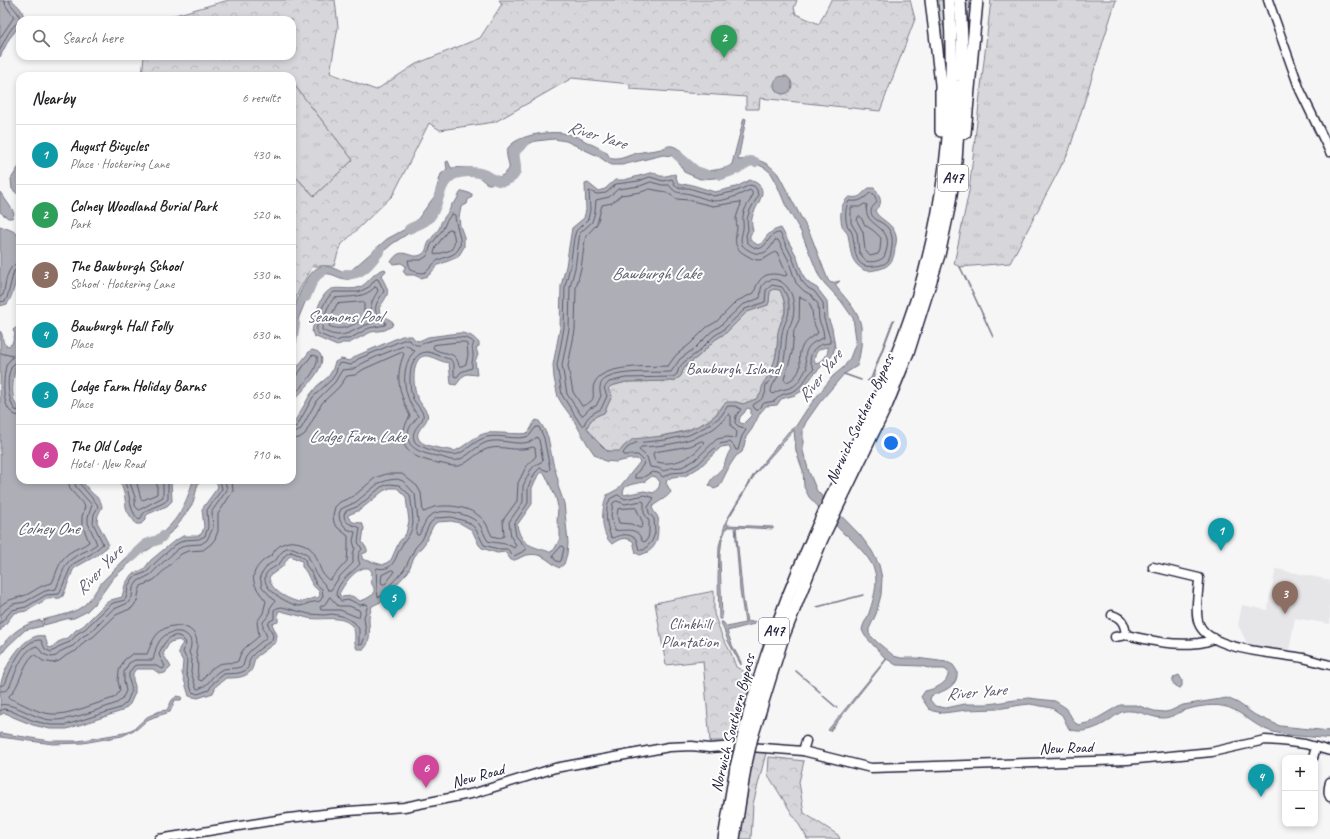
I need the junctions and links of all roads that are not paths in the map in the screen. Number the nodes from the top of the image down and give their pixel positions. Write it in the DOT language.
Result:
graph roads {
  1 [pos="932,0"];
  2 [pos="949,0"];
  3 [pos="960,0"];
  4 [pos="977,0"];
  5 [pos="1268,0"];
  6 [pos="1330,152"];
  7 [pos="918,294"];
  8 [pos="909,350"];
  9 [pos="839,491"];
  10 [pos="1153,567"];
  11 [pos="1112,615"];
  12 [pos="1126,636"];
  13 [pos="1115,637"];
  14 [pos="1214,638"];
  15 [pos="1330,665"];
  16 [pos="806,741"];
  17 [pos="1316,747"];
  18 [pos="803,751"];
  19 [pos="1330,751"];
  20 [pos="1314,755"];
  21 [pos="740,767"];
  22 [pos="1330,782"];
  23 [pos="1330,796"];
  24 [pos="159,839"];
  25 [pos="724,839"];
  26 [pos="734,839"];
  1 -- 7 [label="highway, A47"];
  2 -- 7 [label="highway, Norwich Southern Bypass / A47"];
  3 -- 8 [label="highway, Norwich Southern Bypass / A47"];
  4 -- 8 [label="highway, A47"];
  5 -- 6 [label="street"];
  7 -- 9 [label="highway, Norwich Southern Bypass / A47"];
  8 -- 9 [label="highway, Norwich Southern Bypass / A47"];
  9 -- 21 [label="highway, Norwich Southern Bypass / A47, bridge"];
  10 -- 14 [label="street"];
  11 -- 12 [label="street"];
  12 -- 13 [label="street"];
  12 -- 14 [label="street"];
  14 -- 15 [label="street"];
  16 -- 18 [label="street"];
  17 -- 18 [label="street, New Road"];
  17 -- 19 [label="street, New Road"];
  17 -- 20 [label="street"];
  18 -- 24 [label="street, New Road"];
  21 -- 25 [label="highway, Norwich Southern Bypass / A47"];
  21 -- 26 [label="highway, Norwich Southern Bypass / A47"];
  22 -- 23 [label="street"];
}
